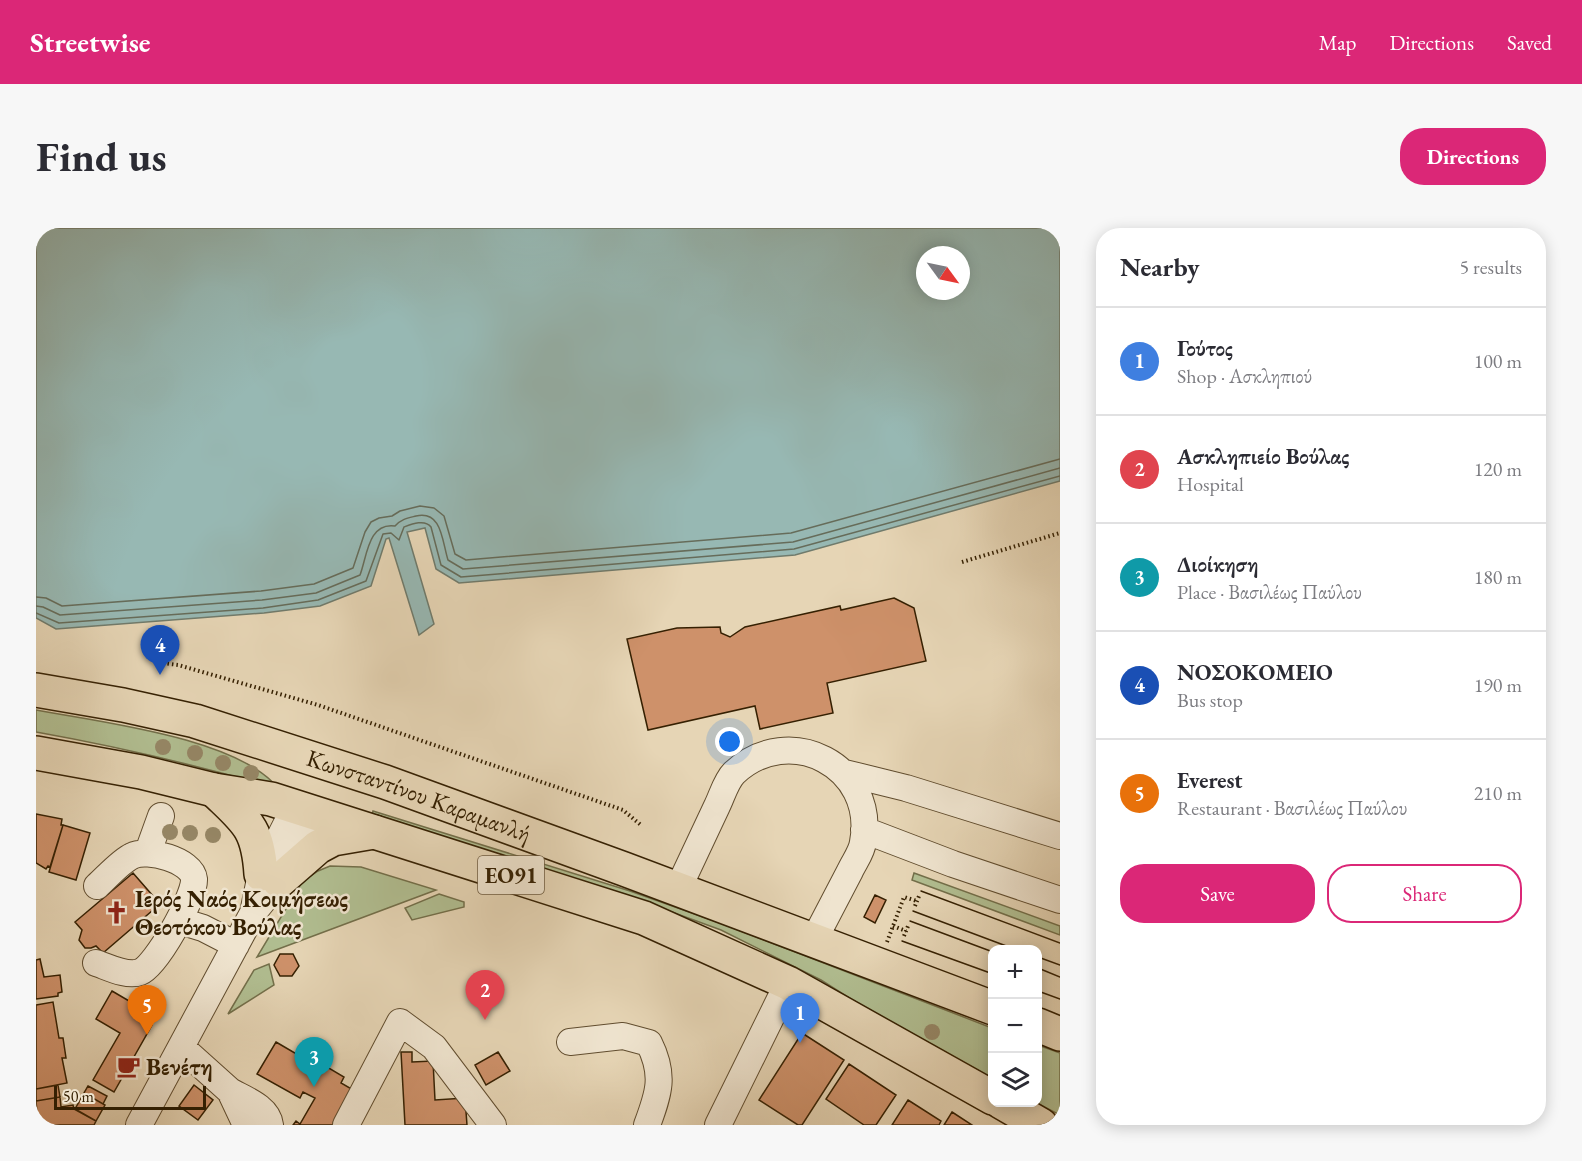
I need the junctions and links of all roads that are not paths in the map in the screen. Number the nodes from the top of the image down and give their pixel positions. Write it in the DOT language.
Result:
graph roads {
  1 [pos="36,690"];
  2 [pos="252,738"];
  3 [pos="36,753"];
  4 [pos="845,773"];
  5 [pos="385,782"];
  6 [pos="206,788"];
  7 [pos="302,808"];
  8 [pos="161,816"];
  9 [pos="864,830"];
  10 [pos="379,832"];
  11 [pos="1060,836"];
  12 [pos="148,852"];
  13 [pos="270,878"];
  14 [pos="97,885"];
  15 [pos="678,889"];
  16 [pos="1060,900"];
  17 [pos="180,921"];
  18 [pos="814,940"];
  19 [pos="236,945"];
  20 [pos="96,963"];
  21 [pos="788,983"];
  22 [pos="988,1006"];
  23 [pos="1042,1027"];
  24 [pos="1060,1034"];
  25 [pos="570,1042"];
  26 [pos="181,1047"];
  27 [pos="230,1091"];
  28 [pos="988,1095"];
  29 [pos="1009,1107"];
  30 [pos="1036,1124"];
  31 [pos="139,1125"];
  32 [pos="246,1125"];
  33 [pos="270,1125"];
  34 [pos="346,1125"];
  35 [pos="493,1125"];
  36 [pos="647,1125"];
  37 [pos="718,1125"];
  1 -- 2 [label="highway, Κωνσταντίνου Καραμανλή / ΕΟ91"];
  2 -- 5 [label="highway, Κωνσταντίνου Καραμανλή / ΕΟ91"];
  2 -- 7 [label="highway"];
  3 -- 6 [label="highway, ΕΟ91"];
  4 -- 9 [label="street"];
  4 -- 11 [label="street"];
  4 -- 15 [label="street"];
  5 -- 7 [label="highway"];
  5 -- 15 [label="highway, Κωνσταντίνου Καραμανλή / ΕΟ91"];
  6 -- 7 [label="highway, ΕΟ91"];
  6 -- 13 [label="highway"];
  7 -- 10 [label="highway, ΕΟ91"];
  7 -- 13 [label="street"];
  8 -- 12 [label="street"];
  9 -- 16 [label="street"];
  9 -- 18 [label="street"];
  10 -- 13 [label="highway"];
  10 -- 21 [label="highway, ΕΟ91"];
  12 -- 14 [label="street"];
  12 -- 17 [label="street"];
  13 -- 19 [label="street"];
  15 -- 18 [label="highway, Κωνσταντίνου Καραμανλή / ΕΟ91"];
  17 -- 19 [label="street"];
  17 -- 20 [label="street"];
  18 -- 22 [label="highway, Κωνσταντίνου Καραμανλή / ΕΟ91"];
  19 -- 26 [label="street"];
  21 -- 28 [label="highway, ΕΟ91"];
  21 -- 37 [label="street"];
  23 -- 24 [label="highway"];
  25 -- 36 [label="street"];
  26 -- 27 [label="street"];
  26 -- 31 [label="street"];
  27 -- 32 [label="street"];
  27 -- 33 [label="street"];
  29 -- 30 [label="highway"];
  34 -- 35 [label="street"];
}
